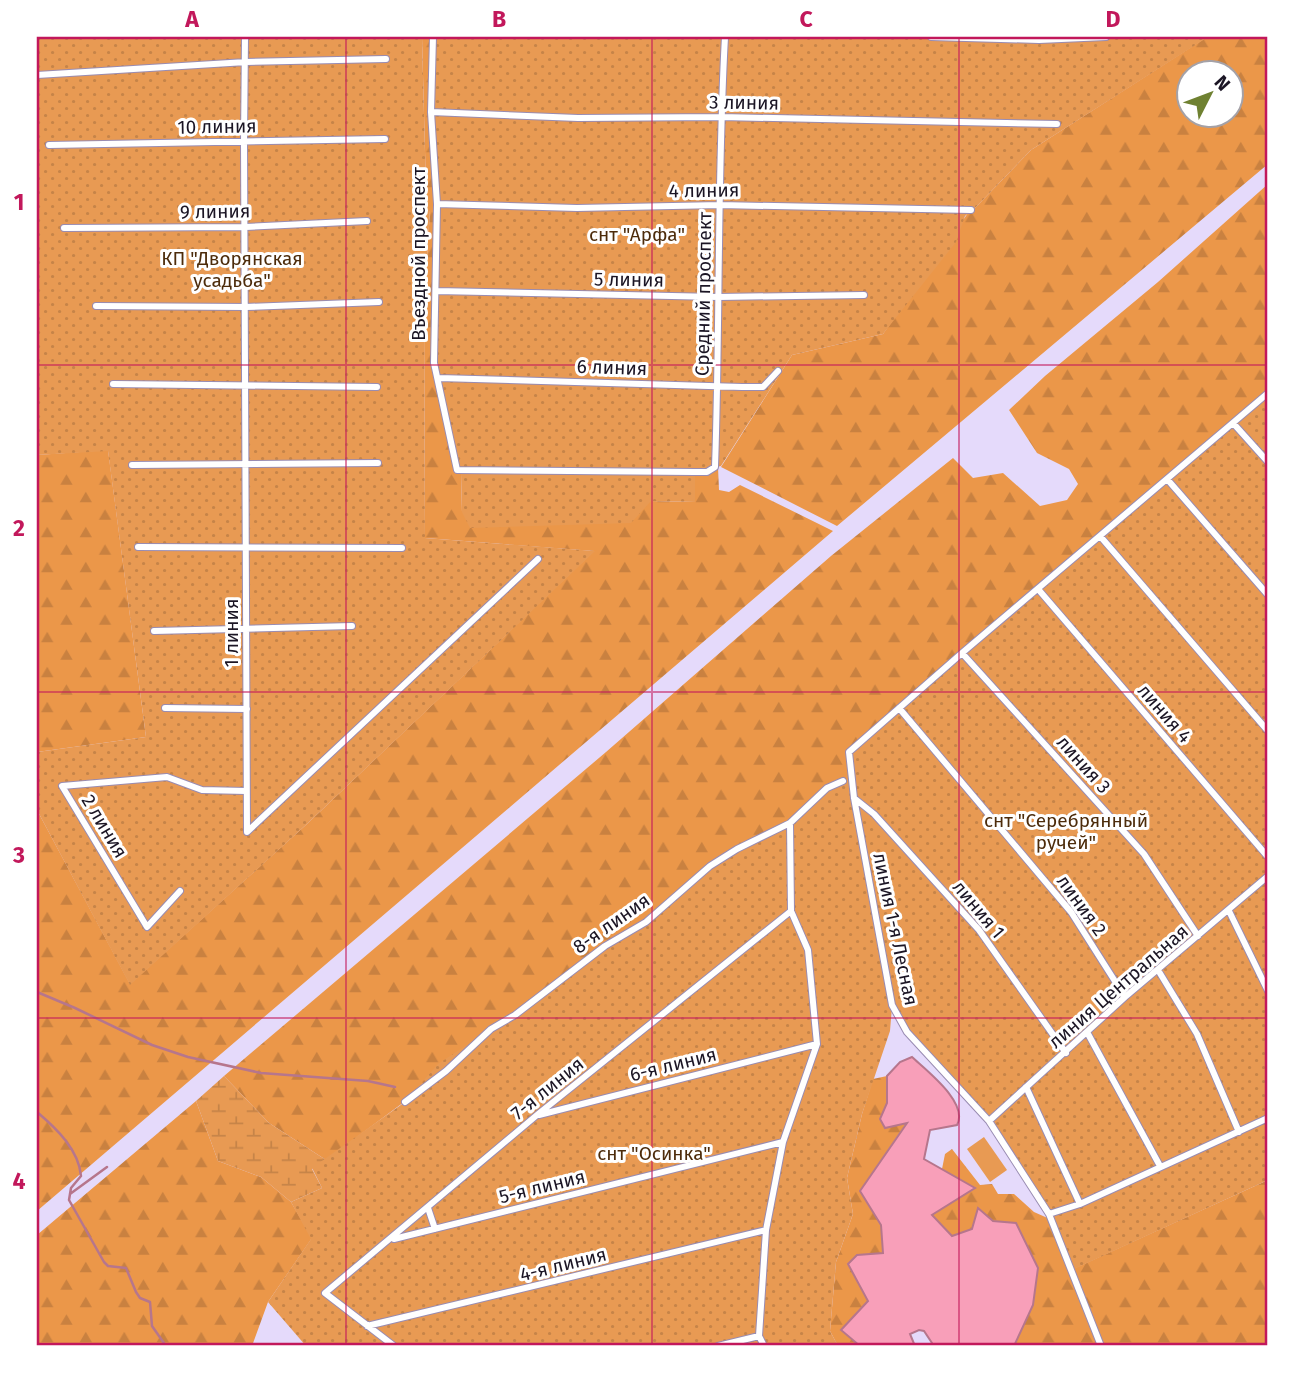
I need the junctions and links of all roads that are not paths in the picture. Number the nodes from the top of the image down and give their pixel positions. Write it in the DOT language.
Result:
graph roads {
  1 [pos="245,37"];
  2 [pos="433,37"];
  3 [pos="725,37"];
  4 [pos="931,37"];
  5 [pos="1106,37"];
  6 [pos="386,59"];
  7 [pos="246,62"];
  8 [pos="37,75"];
  9 [pos="431,112"];
  10 [pos="721,117"];
  11 [pos="1057,124"];
  12 [pos="385,139"];
  13 [pos="244,141"];
  14 [pos="49,145"];
  15 [pos="437,204"];
  16 [pos="720,205"];
  17 [pos="971,210"];
  18 [pos="367,221"];
  19 [pos="64,228"];
  20 [pos="246,228"];
  21 [pos="436,291"];
  22 [pos="864,295"];
  23 [pos="718,297"];
  24 [pos="379,302"];
  25 [pos="96,306"];
  26 [pos="246,307"];
  27 [pos="778,372"];
  28 [pos="439,378"];
  29 [pos="113,384"];
  30 [pos="246,386"];
  31 [pos="718,386"];
  32 [pos="377,387"];
  33 [pos="1268,393"];
  34 [pos="1233,423"];
  35 [pos="1268,462"];
  36 [pos="378,463"];
  37 [pos="132,465"];
  38 [pos="246,465"];
  39 [pos="715,467"];
  40 [pos="1167,479"];
  41 [pos="1100,537"];
  42 [pos="247,546"];
  43 [pos="138,547"];
  44 [pos="401,548"];
  45 [pos="538,559"];
  46 [pos="1038,589"];
  47 [pos="1268,595"];
  48 [pos="352,626"];
  49 [pos="247,628"];
  50 [pos="154,631"];
  51 [pos="962,653"];
  52 [pos="165,708"];
  53 [pos="898,708"];
  54 [pos="247,709"];
  55 [pos="1268,731"];
  56 [pos="842,781"];
  57 [pos="246,791"];
  58 [pos="854,798"];
  59 [pos="790,823"];
  60 [pos="1268,857"];
  61 [pos="1268,876"];
  62 [pos="180,891"];
  63 [pos="791,911"];
  64 [pos="1229,911"];
  65 [pos="1198,936"];
  66 [pos="1158,970"];
  67 [pos="1268,991"];
  68 [pos="1125,997"];
  69 [pos="1087,1032"];
  70 [pos="817,1044"];
  71 [pos="1066,1053"];
  72 [pos="1026,1087"];
  73 [pos="405,1102"];
  74 [pos="537,1115"];
  75 [pos="1268,1118"];
  76 [pos="989,1121"];
  77 [pos="1239,1132"];
  78 [pos="783,1142"];
  79 [pos="1160,1166"];
  80 [pos="1080,1204"];
  81 [pos="428,1208"];
  82 [pos="1051,1217"];
  83 [pos="435,1228"];
  84 [pos="766,1230"];
  85 [pos="390,1240"];
  86 [pos="367,1326"];
  87 [pos="759,1336"];
  88 [pos="394,1346"];
  89 [pos="718,1346"];
  90 [pos="764,1346"];
  91 [pos="1101,1346"];
  1 -- 7 [label="street, 1 линия"];
  2 -- 9 [label="street, Въездной проспект"];
  3 -- 10 [label="street, Средний проспект"];
  4 -- 5 [label="street"];
  6 -- 7 [label="street"];
  7 -- 8 [label="street"];
  7 -- 13 [label="street, 1 линия"];
  9 -- 10 [label="street, 3 линия"];
  9 -- 15 [label="street, Въездной проспект"];
  10 -- 11 [label="street, 3 линия"];
  10 -- 16 [label="street, Средний проспект"];
  12 -- 13 [label="street, 10 линия"];
  13 -- 14 [label="street, 10 линия"];
  13 -- 20 [label="street, 1 линия"];
  15 -- 16 [label="street, 4 линия"];
  15 -- 21 [label="street, Въездной проспект"];
  16 -- 17 [label="street, 4 линия"];
  16 -- 23 [label="street, Средний проспект"];
  18 -- 20 [label="street, 9 линия"];
  19 -- 20 [label="street, 9 линия"];
  20 -- 26 [label="street, 1 линия"];
  21 -- 23 [label="street, 5 линия"];
  21 -- 28 [label="street, Въездной проспект"];
  22 -- 23 [label="street, 5 линия"];
  23 -- 31 [label="street, Средний проспект"];
  24 -- 26 [label="street"];
  25 -- 26 [label="street"];
  26 -- 30 [label="street, 1 линия"];
  27 -- 31 [label="street, 6 линия"];
  28 -- 31 [label="street, 6 линия"];
  28 -- 39 [label="street, Въездной проспект"];
  29 -- 30 [label="street"];
  30 -- 32 [label="street"];
  30 -- 38 [label="street, 1 линия"];
  31 -- 39 [label="street, Средний проспект"];
  33 -- 34 [label="street"];
  34 -- 35 [label="street"];
  34 -- 40 [label="street"];
  36 -- 38 [label="street"];
  37 -- 38 [label="street"];
  38 -- 42 [label="street, 1 линия"];
  40 -- 41 [label="street"];
  40 -- 47 [label="street"];
  41 -- 46 [label="street"];
  41 -- 55 [label="street"];
  42 -- 43 [label="street"];
  42 -- 44 [label="street"];
  42 -- 49 [label="street, 1 линия"];
  45 -- 57 [label="street, 1 линия"];
  46 -- 51 [label="street"];
  46 -- 60 [label="street, линия 4"];
  48 -- 49 [label="street"];
  49 -- 50 [label="street"];
  49 -- 54 [label="street, 1 линия"];
  51 -- 53 [label="street"];
  51 -- 65 [label="street, линия 3"];
  52 -- 54 [label="street"];
  53 -- 58 [label="street, линия 1-я Лесная"];
  53 -- 68 [label="street, линия 2"];
  54 -- 57 [label="street, 1 линия"];
  56 -- 59 [label="street, 8-я линия"];
  57 -- 62 [label="street, 2 линия"];
  58 -- 71 [label="street, линия 1"];
  58 -- 76 [label="street, линия 1-я Лесная"];
  59 -- 63 [label="street"];
  59 -- 73 [label="street, 8-я линия"];
  61 -- 64 [label="street, линия Центральная"];
  63 -- 70 [label="street"];
  63 -- 74 [label="street, 7-я линия"];
  64 -- 65 [label="street, линия Центральная"];
  64 -- 67 [label="street"];
  65 -- 66 [label="street, линия Центральная"];
  66 -- 68 [label="street, линия Центральная"];
  66 -- 77 [label="street"];
  68 -- 69 [label="street, линия Центральная"];
  69 -- 71 [label="street, линия Центральная"];
  69 -- 79 [label="street"];
  70 -- 74 [label="street, 6-я линия"];
  70 -- 78 [label="street"];
  71 -- 72 [label="street, линия Центральная"];
  72 -- 76 [label="street, линия Центральная"];
  72 -- 80 [label="street"];
  74 -- 81 [label="street, 7-я линия"];
  75 -- 77 [label="street"];
  76 -- 82 [label="street, линия 1-я Лесная"];
  77 -- 79 [label="street"];
  78 -- 83 [label="street, 5-я линия"];
  78 -- 84 [label="street"];
  79 -- 80 [label="street"];
  80 -- 82 [label="street"];
  81 -- 83 [label="street"];
  81 -- 85 [label="street, 7-я линия"];
  82 -- 91 [label="street"];
  83 -- 85 [label="street, 5-я линия"];
  84 -- 86 [label="street, 4-я линия"];
  84 -- 87 [label="street"];
  85 -- 86 [label="street, 7-я линия"];
  86 -- 88 [label="street"];
  87 -- 89 [label="street"];
  87 -- 90 [label="street"];
}
